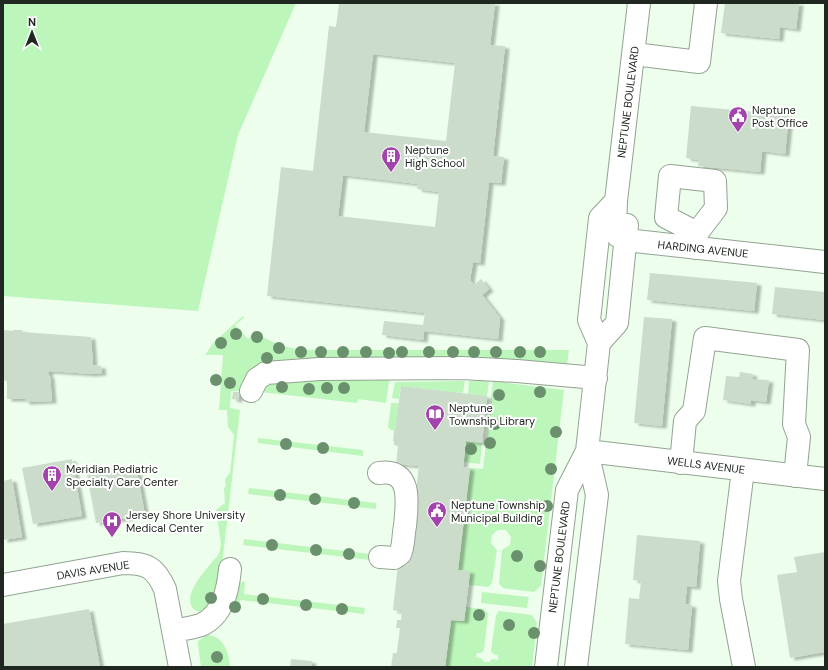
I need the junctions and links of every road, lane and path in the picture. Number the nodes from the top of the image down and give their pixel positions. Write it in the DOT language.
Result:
graph roads {
  1 [pos="639,3"];
  2 [pos="706,3"];
  3 [pos="634,54"];
  4 [pos="616,201"];
  5 [pos="626,240"];
  6 [pos="825,262"];
  7 [pos="599,343"];
  8 [pos="596,378"];
  9 [pos="252,391"];
  10 [pos="587,451"];
  11 [pos="688,463"];
  12 [pos="743,470"];
  13 [pos="379,473"];
  14 [pos="788,475"];
  15 [pos="825,479"];
  16 [pos="380,557"];
  17 [pos="230,569"];
  18 [pos="3,585"];
  19 [pos="173,630"];
  20 [pos="180,667"];
  21 [pos="546,667"];
  22 [pos="576,667"];
  23 [pos="744,667"];
  1 -- 3 [label="street, NEPTUNE BOULEVARD"];
  2 -- 3 [label="street"];
  3 -- 4 [label="street, NEPTUNE BOULEVARD"];
  4 -- 5 [label="street"];
  4 -- 7 [label="street"];
  5 -- 6 [label="street, HARDING AVENUE"];
  5 -- 7 [label="street"];
  7 -- 8 [label="street, NEPTUNE BOULEVARD"];
  8 -- 9 [label="street"];
  8 -- 10 [label="street, NEPTUNE BOULEVARD"];
  10 -- 11 [label="street, WELLS AVENUE"];
  10 -- 21 [label="street, NEPTUNE BOULEVARD"];
  10 -- 22 [label="street, NEPTUNE BOULEVARD"];
  11 -- 12 [label="street, WELLS AVENUE"];
  11 -- 14 [label="street"];
  12 -- 14 [label="street, WELLS AVENUE"];
  12 -- 23 [label="street"];
  13 -- 16 [label="street"];
  14 -- 15 [label="street, WELLS AVENUE"];
  17 -- 19 [label="street"];
  18 -- 19 [label="street, DAVIS AVENUE"];
  19 -- 20 [label="street, DAVIS AVENUE"];
}
